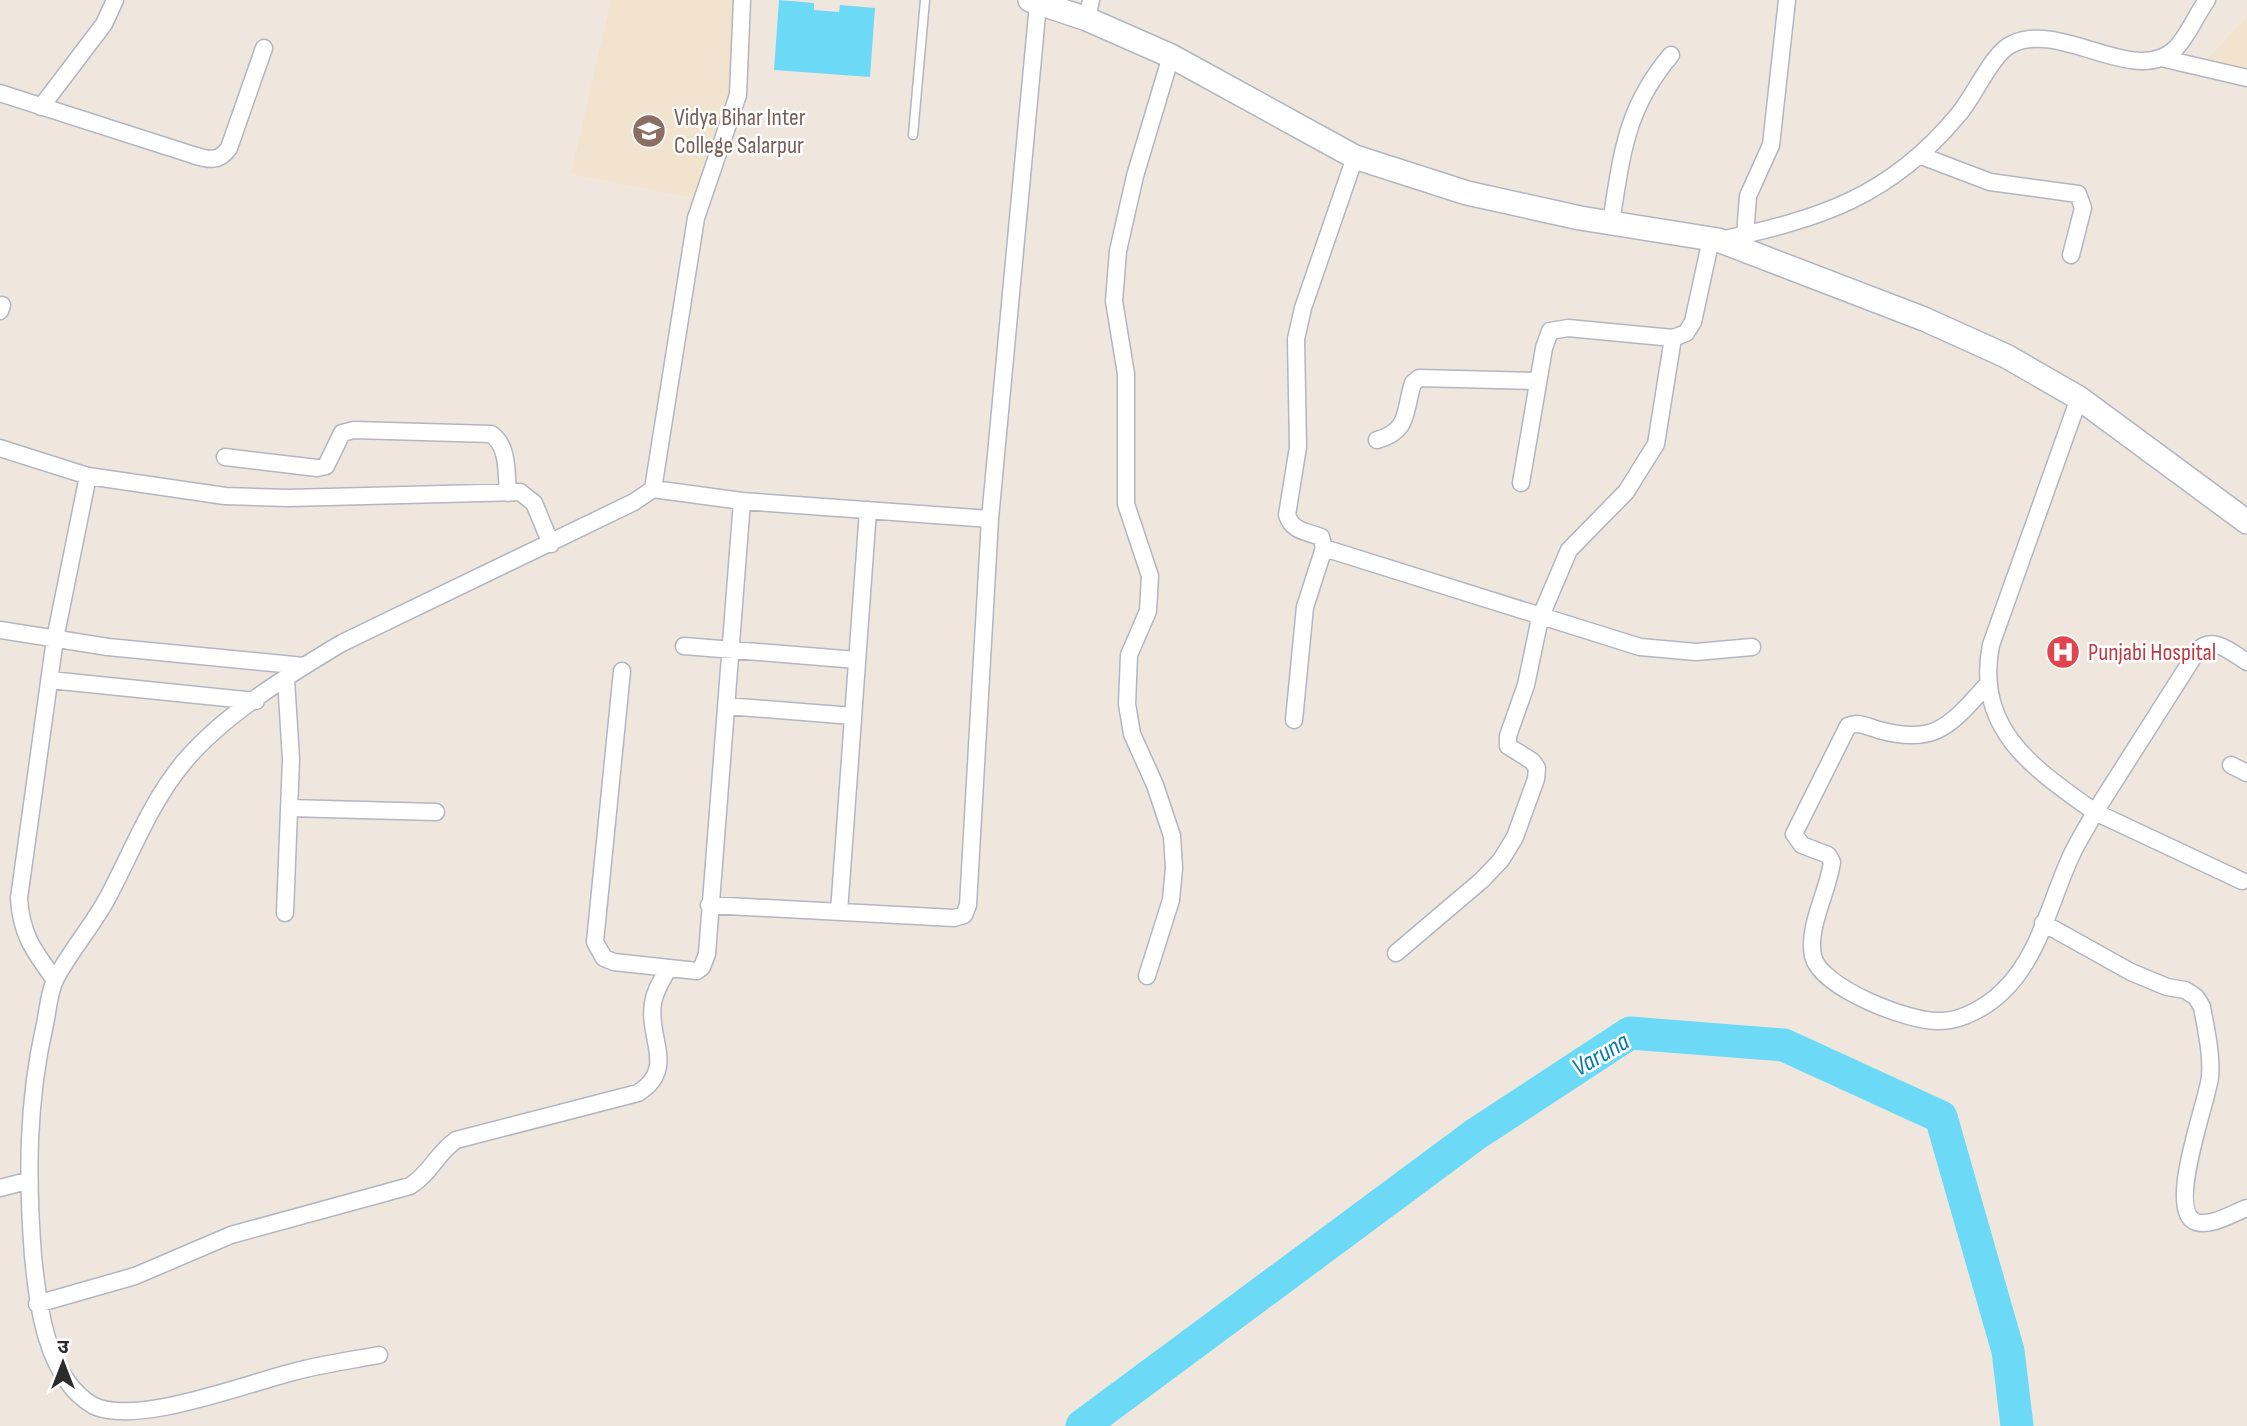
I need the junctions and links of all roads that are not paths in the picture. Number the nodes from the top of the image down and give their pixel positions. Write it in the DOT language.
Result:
graph roads {
  1 [pos="115,0"];
  2 [pos="742,0"];
  3 [pos="925,0"];
  4 [pos="1787,0"];
  5 [pos="2207,0"];
  6 [pos="1034,2"];
  7 [pos="1089,9"];
  8 [pos="264,48"];
  9 [pos="1171,55"];
  10 [pos="1671,55"];
  11 [pos="2161,58"];
  12 [pos="2247,78"];
  13 [pos="0,93"];
  14 [pos="41,107"];
  15 [pos="913,135"];
  16 [pos="1919,155"];
  17 [pos="1355,157"];
  18 [pos="1611,222"];
  19 [pos="1745,235"];
  20 [pos="1714,240"];
  21 [pos="2071,255"];
  22 [pos="1673,338"];
  23 [pos="1538,381"];
  24 [pos="2078,398"];
  25 [pos="1377,440"];
  26 [pos="0,448"];
  27 [pos="225,457"];
  28 [pos="88,476"];
  29 [pos="1521,483"];
  30 [pos="653,489"];
  31 [pos="508,493"];
  32 [pos="741,501"];
  33 [pos="868,510"];
  34 [pos="990,519"];
  35 [pos="2247,522"];
  36 [pos="551,544"];
  37 [pos="1324,548"];
  38 [pos="1540,618"];
  39 [pos="0,630"];
  40 [pos="55,639"];
  41 [pos="684,646"];
  42 [pos="1752,647"];
  43 [pos="731,649"];
  44 [pos="857,660"];
  45 [pos="2247,662"];
  46 [pos="304,666"];
  47 [pos="622,671"];
  48 [pos="286,679"];
  49 [pos="50,680"];
  50 [pos="1986,686"];
  51 [pos="256,701"];
  52 [pos="726,706"];
  53 [pos="853,716"];
  54 [pos="1294,720"];
  55 [pos="2231,765"];
  56 [pos="2247,773"];
  57 [pos="289,808"];
  58 [pos="436,812"];
  59 [pos="2095,812"];
  60 [pos="2242,881"];
  61 [pos="709,905"];
  62 [pos="839,912"];
  63 [pos="285,913"];
  64 [pos="2043,923"];
  65 [pos="1396,953"];
  66 [pos="668,969"];
  67 [pos="1147,976"];
  68 [pos="55,980"];
  69 [pos="27,1181"];
  70 [pos="0,1188"];
  71 [pos="2247,1208"];
  72 [pos="37,1304"];
  73 [pos="379,1356"];
  1 -- 14 [label="street"];
  2 -- 30 [label="street"];
  3 -- 15 [label="lane"];
  4 -- 19 [label="street"];
  5 -- 11 [label="street"];
  6 -- 7 [label="street"];
  6 -- 34 [label="street"];
  7 -- 9 [label="street"];
  8 -- 14 [label="street"];
  9 -- 17 [label="street"];
  9 -- 67 [label="street"];
  10 -- 18 [label="street"];
  11 -- 12 [label="street"];
  11 -- 16 [label="street"];
  13 -- 14 [label="street"];
  16 -- 19 [label="street"];
  16 -- 21 [label="street"];
  17 -- 18 [label="street"];
  17 -- 37 [label="street"];
  18 -- 20 [label="street"];
  19 -- 20 [label="street"];
  20 -- 22 [label="street"];
  20 -- 24 [label="street"];
  22 -- 23 [label="street"];
  22 -- 38 [label="street"];
  23 -- 25 [label="street"];
  23 -- 29 [label="street"];
  24 -- 35 [label="street"];
  24 -- 50 [label="street"];
  26 -- 28 [label="street"];
  27 -- 31 [label="street"];
  28 -- 31 [label="street"];
  28 -- 40 [label="street"];
  30 -- 32 [label="street"];
  30 -- 36 [label="street"];
  31 -- 36 [label="street"];
  32 -- 33 [label="street"];
  32 -- 43 [label="street"];
  33 -- 34 [label="street"];
  33 -- 44 [label="street"];
  34 -- 62 [label="street"];
  36 -- 46 [label="street"];
  37 -- 38 [label="street"];
  37 -- 54 [label="street"];
  38 -- 42 [label="street"];
  38 -- 65 [label="street"];
  39 -- 40 [label="street"];
  40 -- 46 [label="street"];
  40 -- 49 [label="street"];
  41 -- 43 [label="street"];
  43 -- 44 [label="street"];
  43 -- 52 [label="street"];
  44 -- 53 [label="street"];
  45 -- 59 [label="street"];
  46 -- 48 [label="street"];
  47 -- 66 [label="street"];
  48 -- 51 [label="street"];
  48 -- 57 [label="street"];
  49 -- 51 [label="street"];
  49 -- 68 [label="street"];
  50 -- 59 [label="street"];
  50 -- 64 [label="street"];
  51 -- 68 [label="street"];
  52 -- 53 [label="street"];
  52 -- 61 [label="street"];
  53 -- 62 [label="street"];
  55 -- 56 [label="street"];
  57 -- 58 [label="street"];
  57 -- 63 [label="street"];
  59 -- 60 [label="street"];
  59 -- 64 [label="street"];
  61 -- 62 [label="street"];
  61 -- 66 [label="street"];
  64 -- 71 [label="street"];
  66 -- 72 [label="street"];
  68 -- 69 [label="street"];
  69 -- 70 [label="street"];
  69 -- 72 [label="street"];
  72 -- 73 [label="street"];
}
